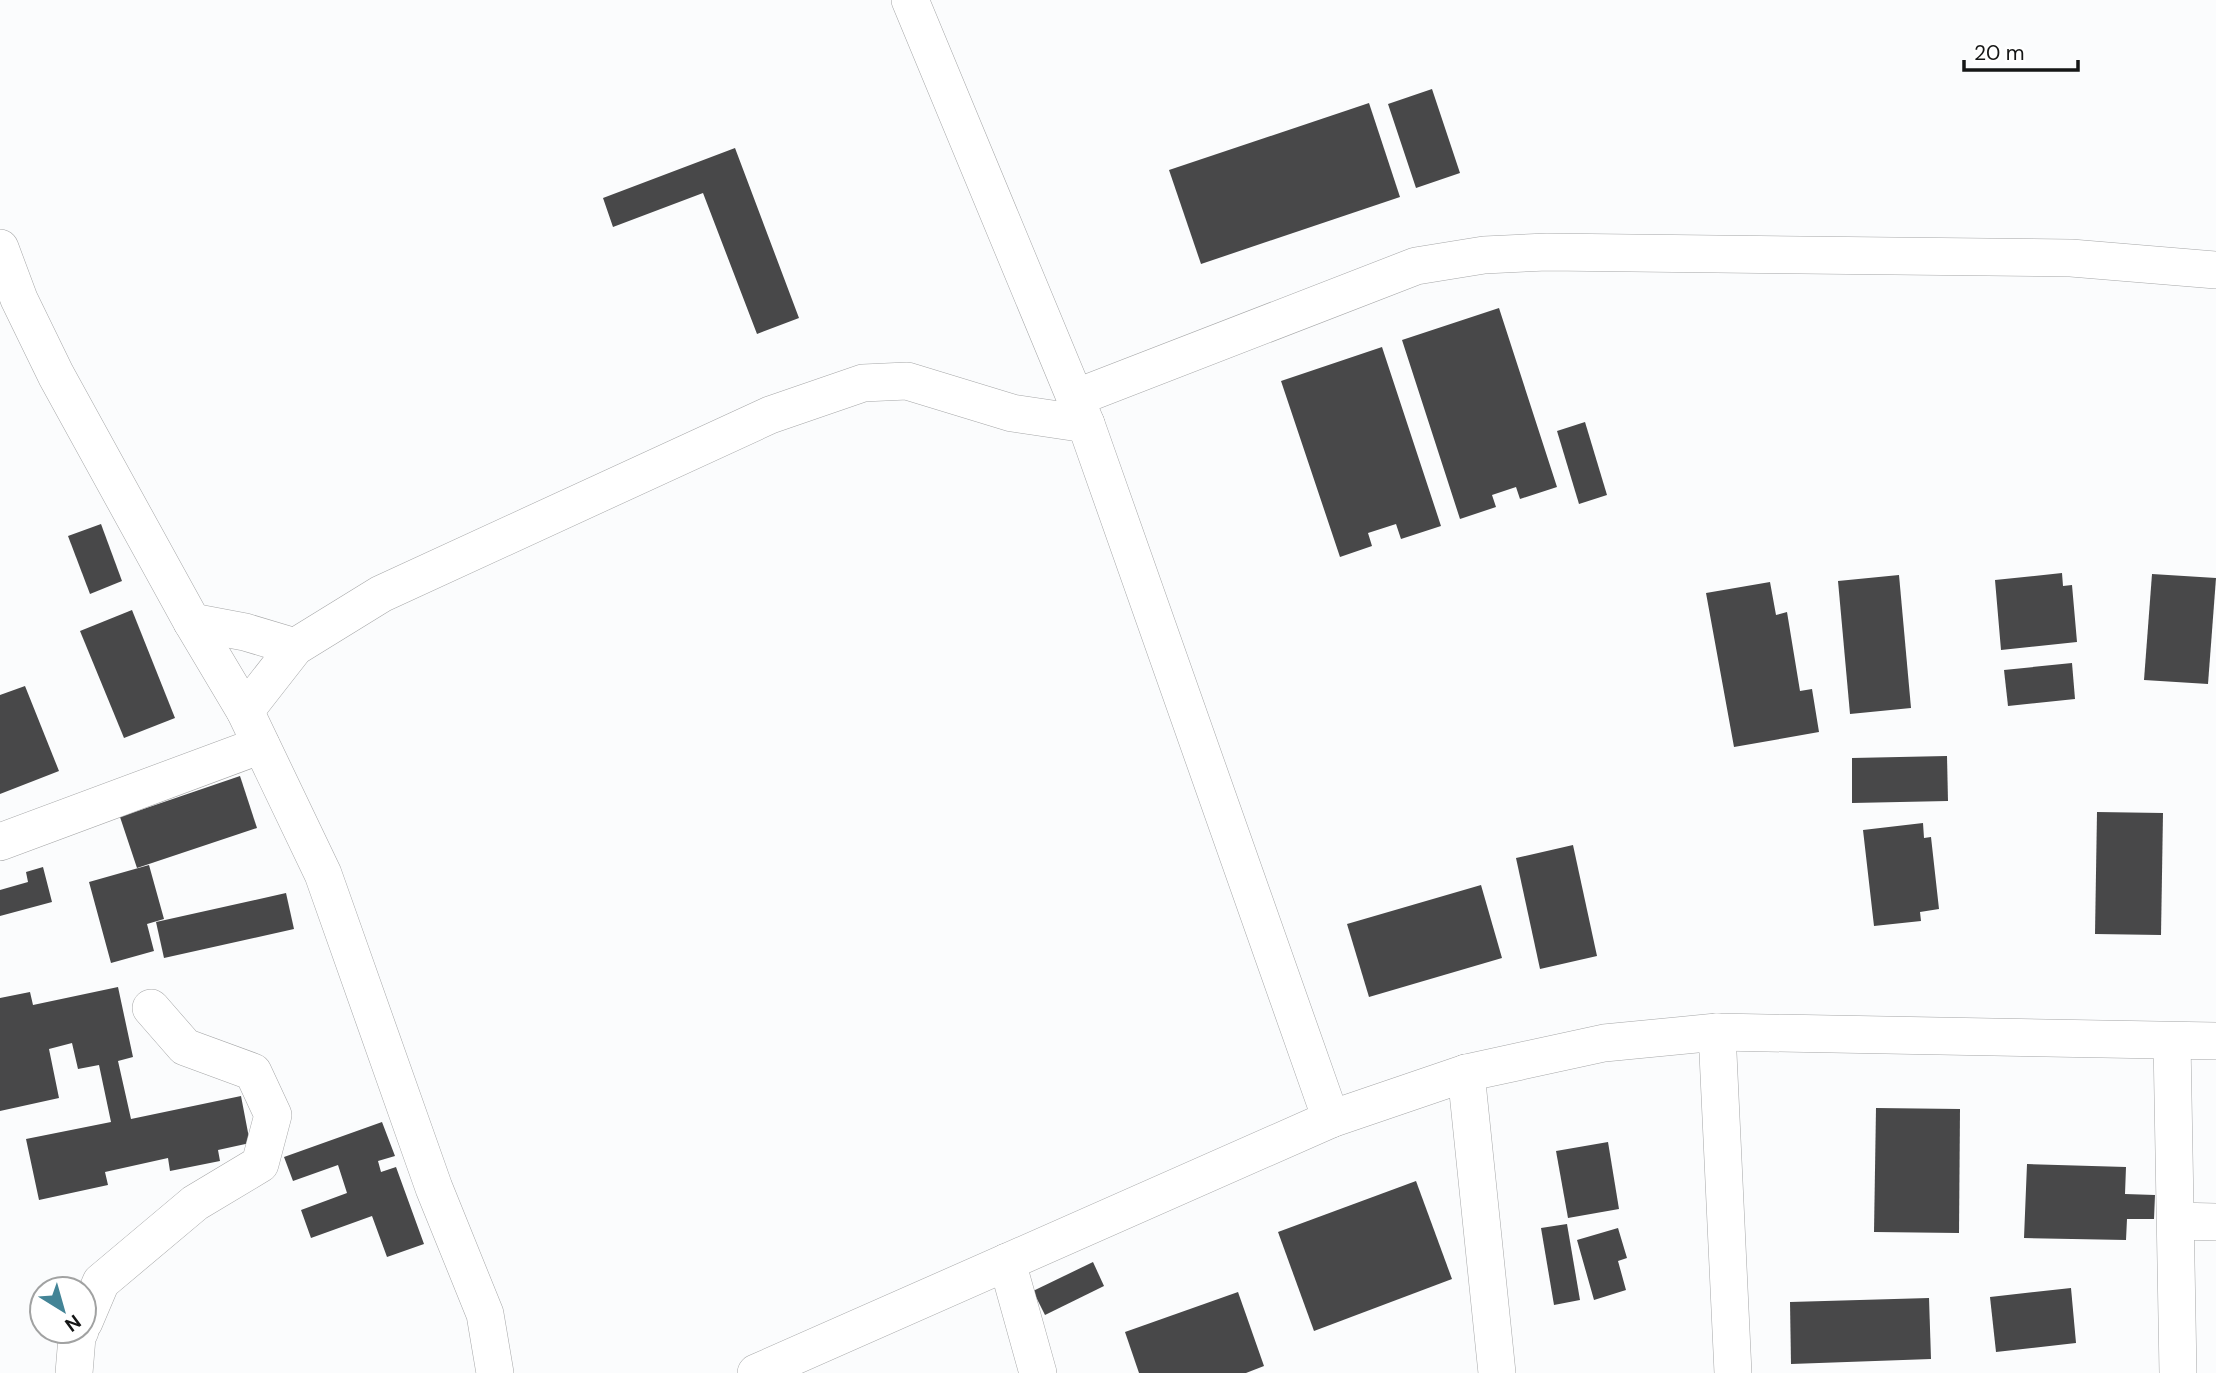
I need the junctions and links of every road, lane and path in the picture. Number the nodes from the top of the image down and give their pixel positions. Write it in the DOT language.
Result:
graph roads {
  1 [pos="910,0"];
  2 [pos="0,248"];
  3 [pos="2216,270"];
  4 [pos="1080,411"];
  5 [pos="192,622"];
  6 [pos="295,647"];
  7 [pos="245,711"];
  8 [pos="261,745"];
  9 [pos="0,842"];
  10 [pos="151,1008"];
  11 [pos="1717,1032"];
  12 [pos="2172,1041"];
  13 [pos="2216,1041"];
  14 [pos="1466,1073"];
  15 [pos="1331,1119"];
  16 [pos="2176,1221"];
  17 [pos="2216,1222"];
  18 [pos="1007,1262"];
  19 [pos="98,1289"];
  20 [pos="76,1345"];
  21 [pos="74,1373"];
  22 [pos="495,1373"];
  23 [pos="756,1373"];
  24 [pos="1038,1373"];
  25 [pos="1497,1373"];
  26 [pos="1733,1373"];
  27 [pos="2178,1373"];
  1 -- 4 [label="street"];
  2 -- 5 [label="street"];
  3 -- 4 [label="street"];
  4 -- 6 [label="street"];
  4 -- 15 [label="street"];
  5 -- 6 [label="street"];
  5 -- 7 [label="street"];
  6 -- 7 [label="street"];
  7 -- 8 [label="street"];
  8 -- 9 [label="street"];
  8 -- 22 [label="street"];
  10 -- 19 [label="street"];
  11 -- 12 [label="street"];
  11 -- 14 [label="street"];
  11 -- 26 [label="street"];
  12 -- 13 [label="street"];
  12 -- 16 [label="street"];
  14 -- 15 [label="street"];
  14 -- 25 [label="street"];
  15 -- 18 [label="street"];
  16 -- 17 [label="street"];
  16 -- 27 [label="street"];
  18 -- 23 [label="street"];
  18 -- 24 [label="street"];
  20 -- 21 [label="street"];
}
